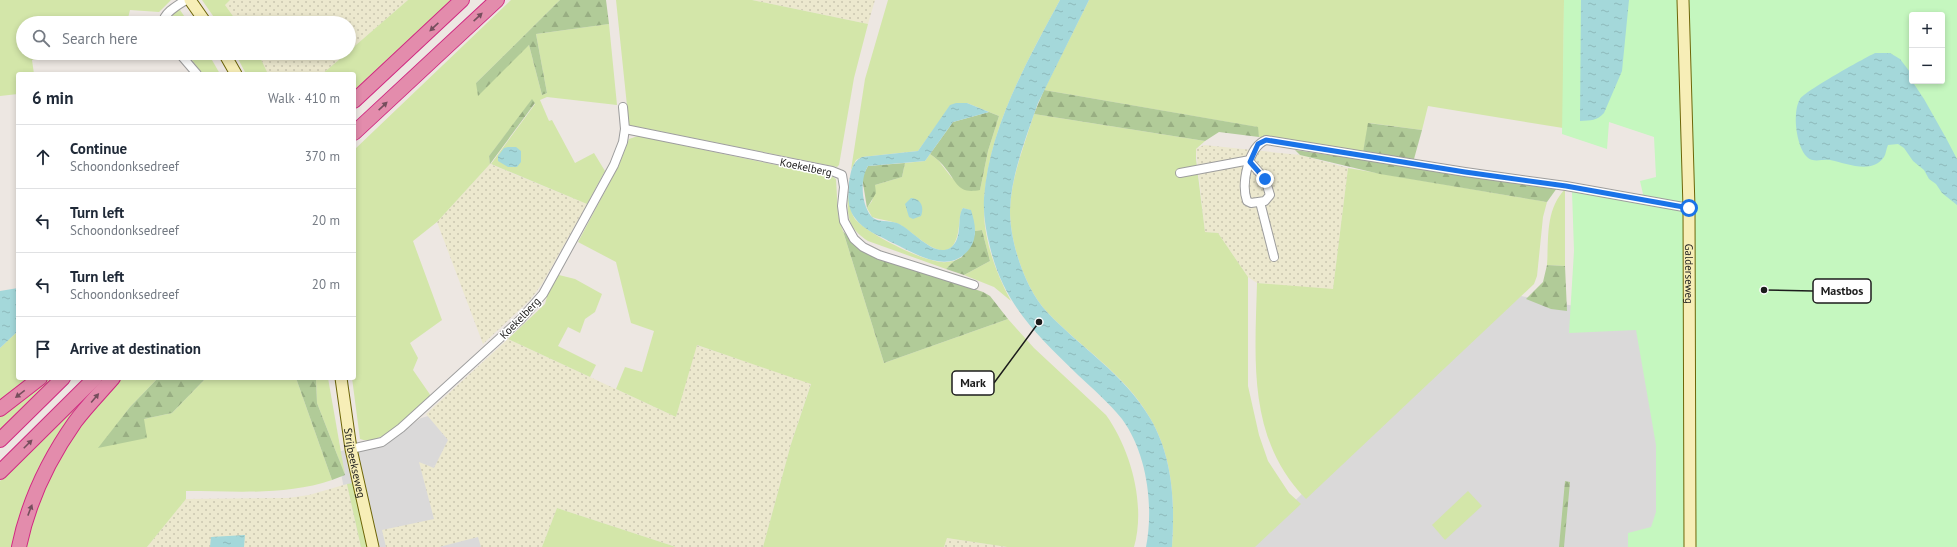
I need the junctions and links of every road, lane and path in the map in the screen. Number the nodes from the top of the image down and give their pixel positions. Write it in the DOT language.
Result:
graph roads {
  1 [pos="186,0"];
  2 [pos="190,0"];
  3 [pos="462,0"];
  4 [pos="497,0"];
  5 [pos="1683,0"];
  6 [pos="166,16"];
  7 [pos="201,16"];
  8 [pos="185,60"];
  9 [pos="228,60"];
  10 [pos="195,72"];
  11 [pos="235,72"];
  12 [pos="356,99"];
  13 [pos="623,107"];
  14 [pos="625,129"];
  15 [pos="356,131"];
  16 [pos="1250,161"];
  17 [pos="1180,173"];
  18 [pos="1260,202"];
  19 [pos="1689,208"];
  20 [pos="1274,257"];
  21 [pos="974,285"];
  22 [pos="37,380"];
  23 [pos="62,380"];
  24 [pos="93,380"];
  25 [pos="110,380"];
  26 [pos="341,380"];
  27 [pos="0,409"];
  28 [pos="0,440"];
  29 [pos="352,449"];
  30 [pos="0,472"];
  31 [pos="19,547"];
  32 [pos="373,547"];
  33 [pos="1690,547"];
  1 -- 6 [label="street"];
  2 -- 7 [label="street"];
  3 -- 12 [label="highway, one-way"];
  15 -- 4 [label="highway, one-way"];
  5 -- 19 [label="street, Galderseweg"];
  8 -- 10 [label="street"];
  9 -- 11 [label="street"];
  13 -- 14 [label="street, Koekelberg"];
  14 -- 21 [label="street, Koekelberg"];
  14 -- 29 [label="street, Koekelberg"];
  16 -- 17 [label="street"];
  16 -- 18 [label="street"];
  16 -- 18 [label="street"];
  16 -- 19 [label="street"];
  18 -- 20 [label="street"];
  19 -- 33 [label="street, Galderseweg"];
  22 -- 27 [label="highway, one-way"];
  23 -- 28 [label="highway"];
  30 -- 24 [label="highway, one-way"];
  31 -- 25 [label="highway, one-way"];
  26 -- 29 [label="street, Strijbeekseweg"];
  29 -- 32 [label="street, Strijbeekseweg"];
}
